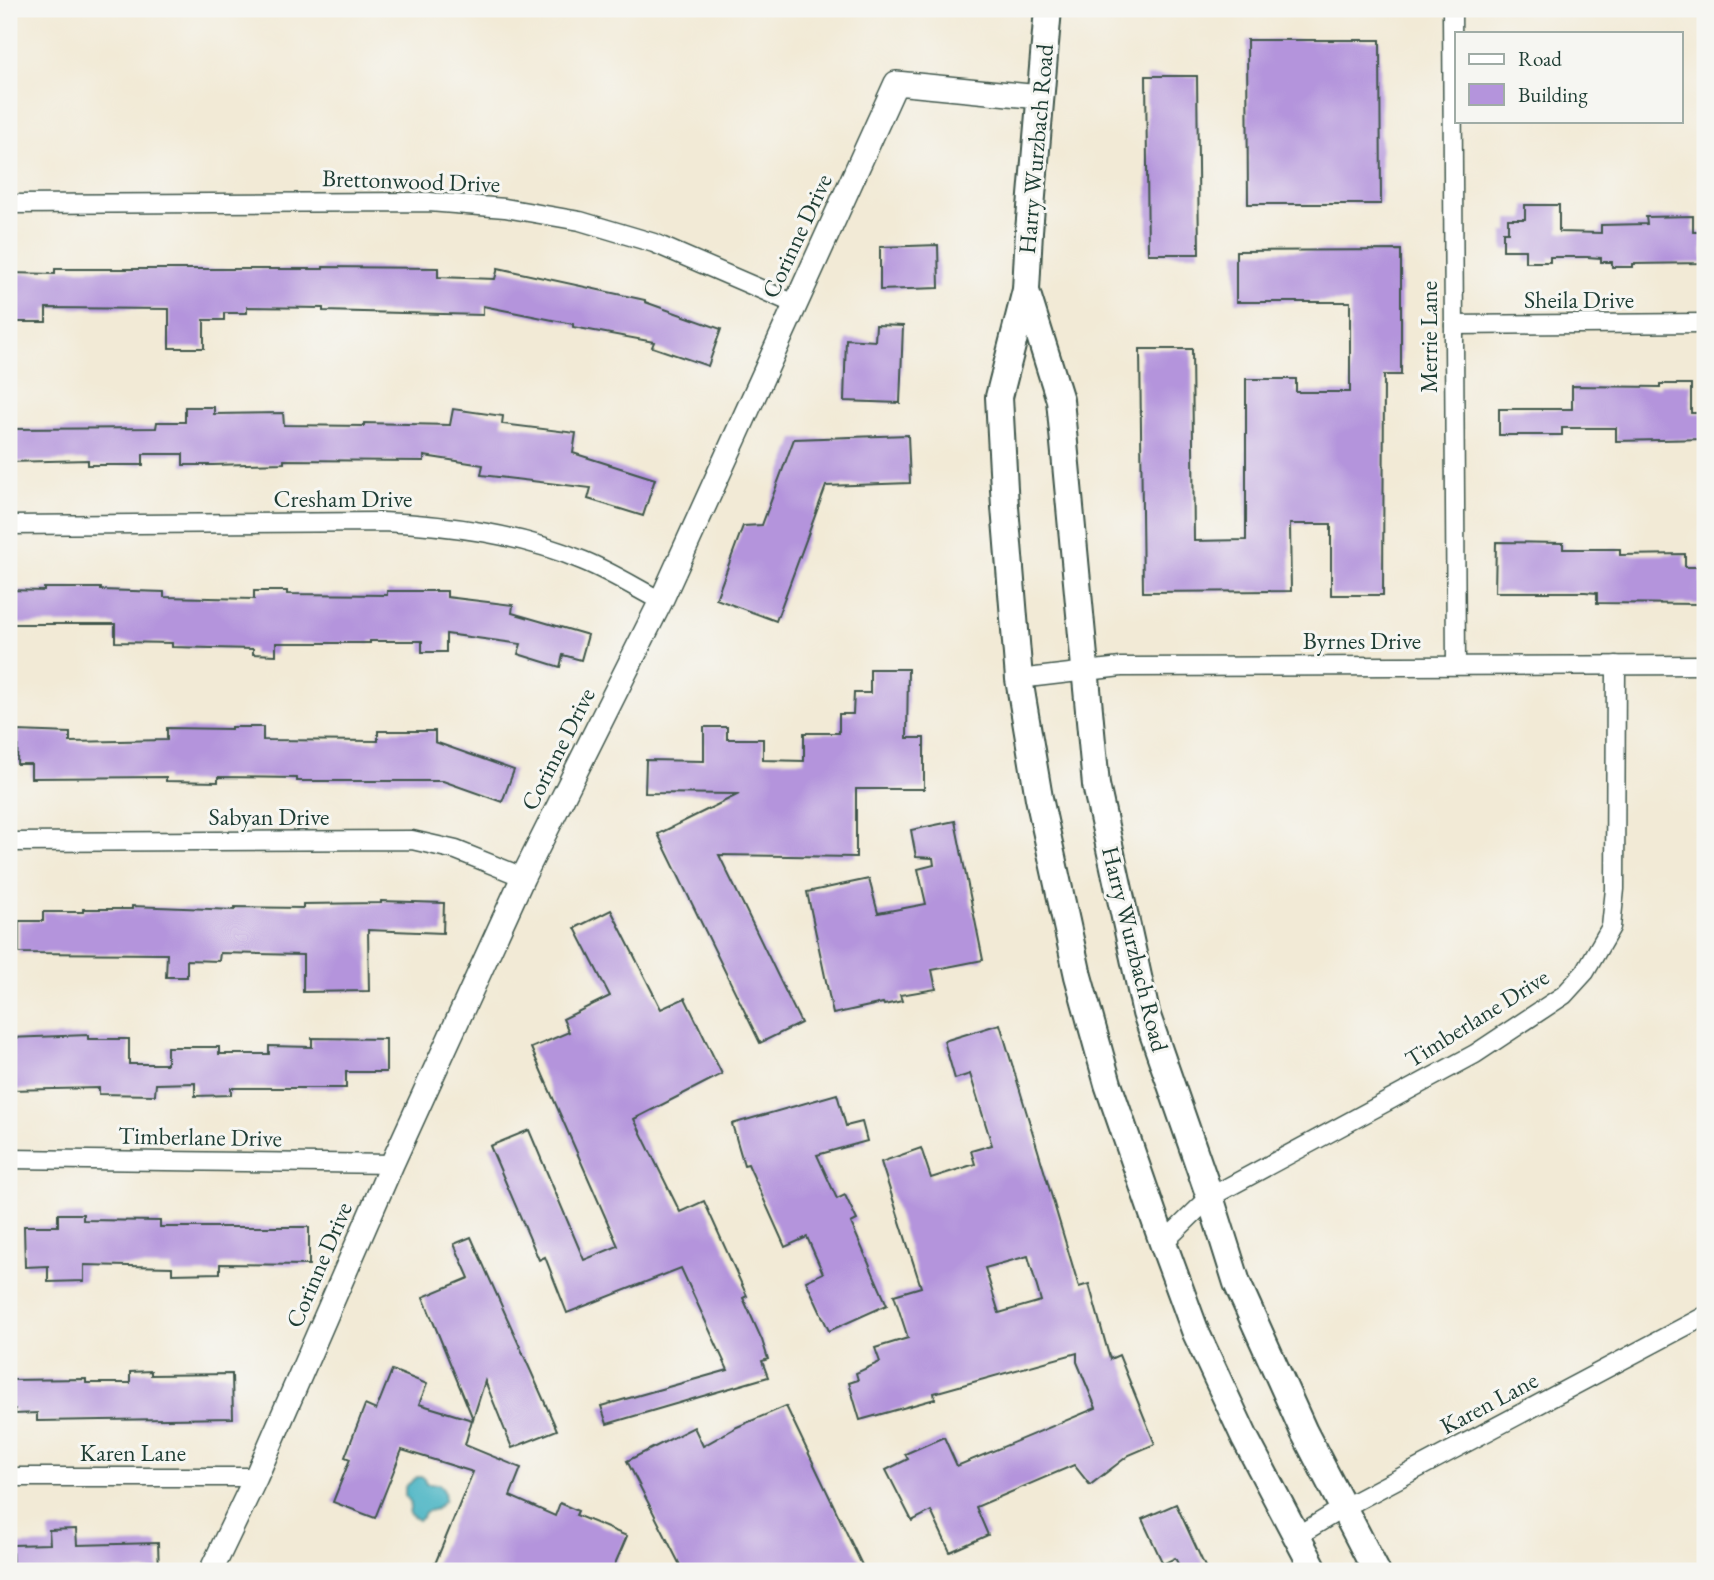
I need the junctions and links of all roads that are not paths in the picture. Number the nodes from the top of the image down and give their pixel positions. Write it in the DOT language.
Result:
graph roads {
  1 [pos="1048,9"];
  2 [pos="1452,9"];
  3 [pos="1040,97"];
  4 [pos="9,204"];
  5 [pos="1026,290"];
  6 [pos="795,304"];
  7 [pos="1705,323"];
  8 [pos="1454,325"];
  9 [pos="9,524"];
  10 [pos="661,601"];
  11 [pos="1456,665"];
  12 [pos="1616,665"];
  13 [pos="1705,665"];
  14 [pos="1084,671"];
  15 [pos="1019,679"];
  16 [pos="9,842"];
  17 [pos="523,877"];
  18 [pos="9,1159"];
  19 [pos="391,1164"];
  20 [pos="1210,1198"];
  21 [pos="1163,1243"];
  22 [pos="1705,1316"];
  23 [pos="9,1477"];
  24 [pos="256,1477"];
  25 [pos="1343,1508"];
  26 [pos="1297,1536"];
  27 [pos="211,1571"];
  28 [pos="1315,1571"];
  29 [pos="1376,1571"];
  1 -- 3 [label="main road, Harry Wurzbach Road"];
  2 -- 8 [label="street, Merrie Lane"];
  3 -- 5 [label="main road, Harry Wurzbach Road"];
  3 -- 6 [label="street, Corinne Drive"];
  4 -- 6 [label="street, Brettonwood Drive"];
  5 -- 14 [label="main road, Harry Wurzbach Road"];
  5 -- 15 [label="main road, Harry Wurzbach Road"];
  6 -- 10 [label="street, Corinne Drive"];
  7 -- 8 [label="street, Sheila Drive"];
  8 -- 11 [label="street, Merrie Lane"];
  9 -- 10 [label="street, Cresham Drive"];
  10 -- 17 [label="street, Corinne Drive"];
  11 -- 12 [label="street, Byrnes Drive"];
  11 -- 14 [label="street, Byrnes Drive"];
  12 -- 13 [label="street, Byrnes Drive"];
  12 -- 20 [label="street, Timberlane Drive"];
  14 -- 15 [label="street, Byrnes Drive"];
  14 -- 20 [label="main road, Harry Wurzbach Road"];
  15 -- 21 [label="main road, Harry Wurzbach Road"];
  16 -- 17 [label="street, Sabyan Drive"];
  17 -- 19 [label="street, Corinne Drive"];
  18 -- 19 [label="street, Timberlane Drive"];
  19 -- 24 [label="street, Corinne Drive"];
  20 -- 21 [label="street, Timberlane Drive"];
  20 -- 25 [label="main road, Harry Wurzbach Road"];
  21 -- 26 [label="main road, Harry Wurzbach Road"];
  22 -- 25 [label="street, Karen Lane"];
  23 -- 24 [label="street, Karen Lane"];
  24 -- 27 [label="street, Corinne Drive"];
  25 -- 26 [label="street, Karen Lane"];
  25 -- 29 [label="main road, Harry Wurzbach Road"];
  26 -- 28 [label="main road, Harry Wurzbach Road"];
}
